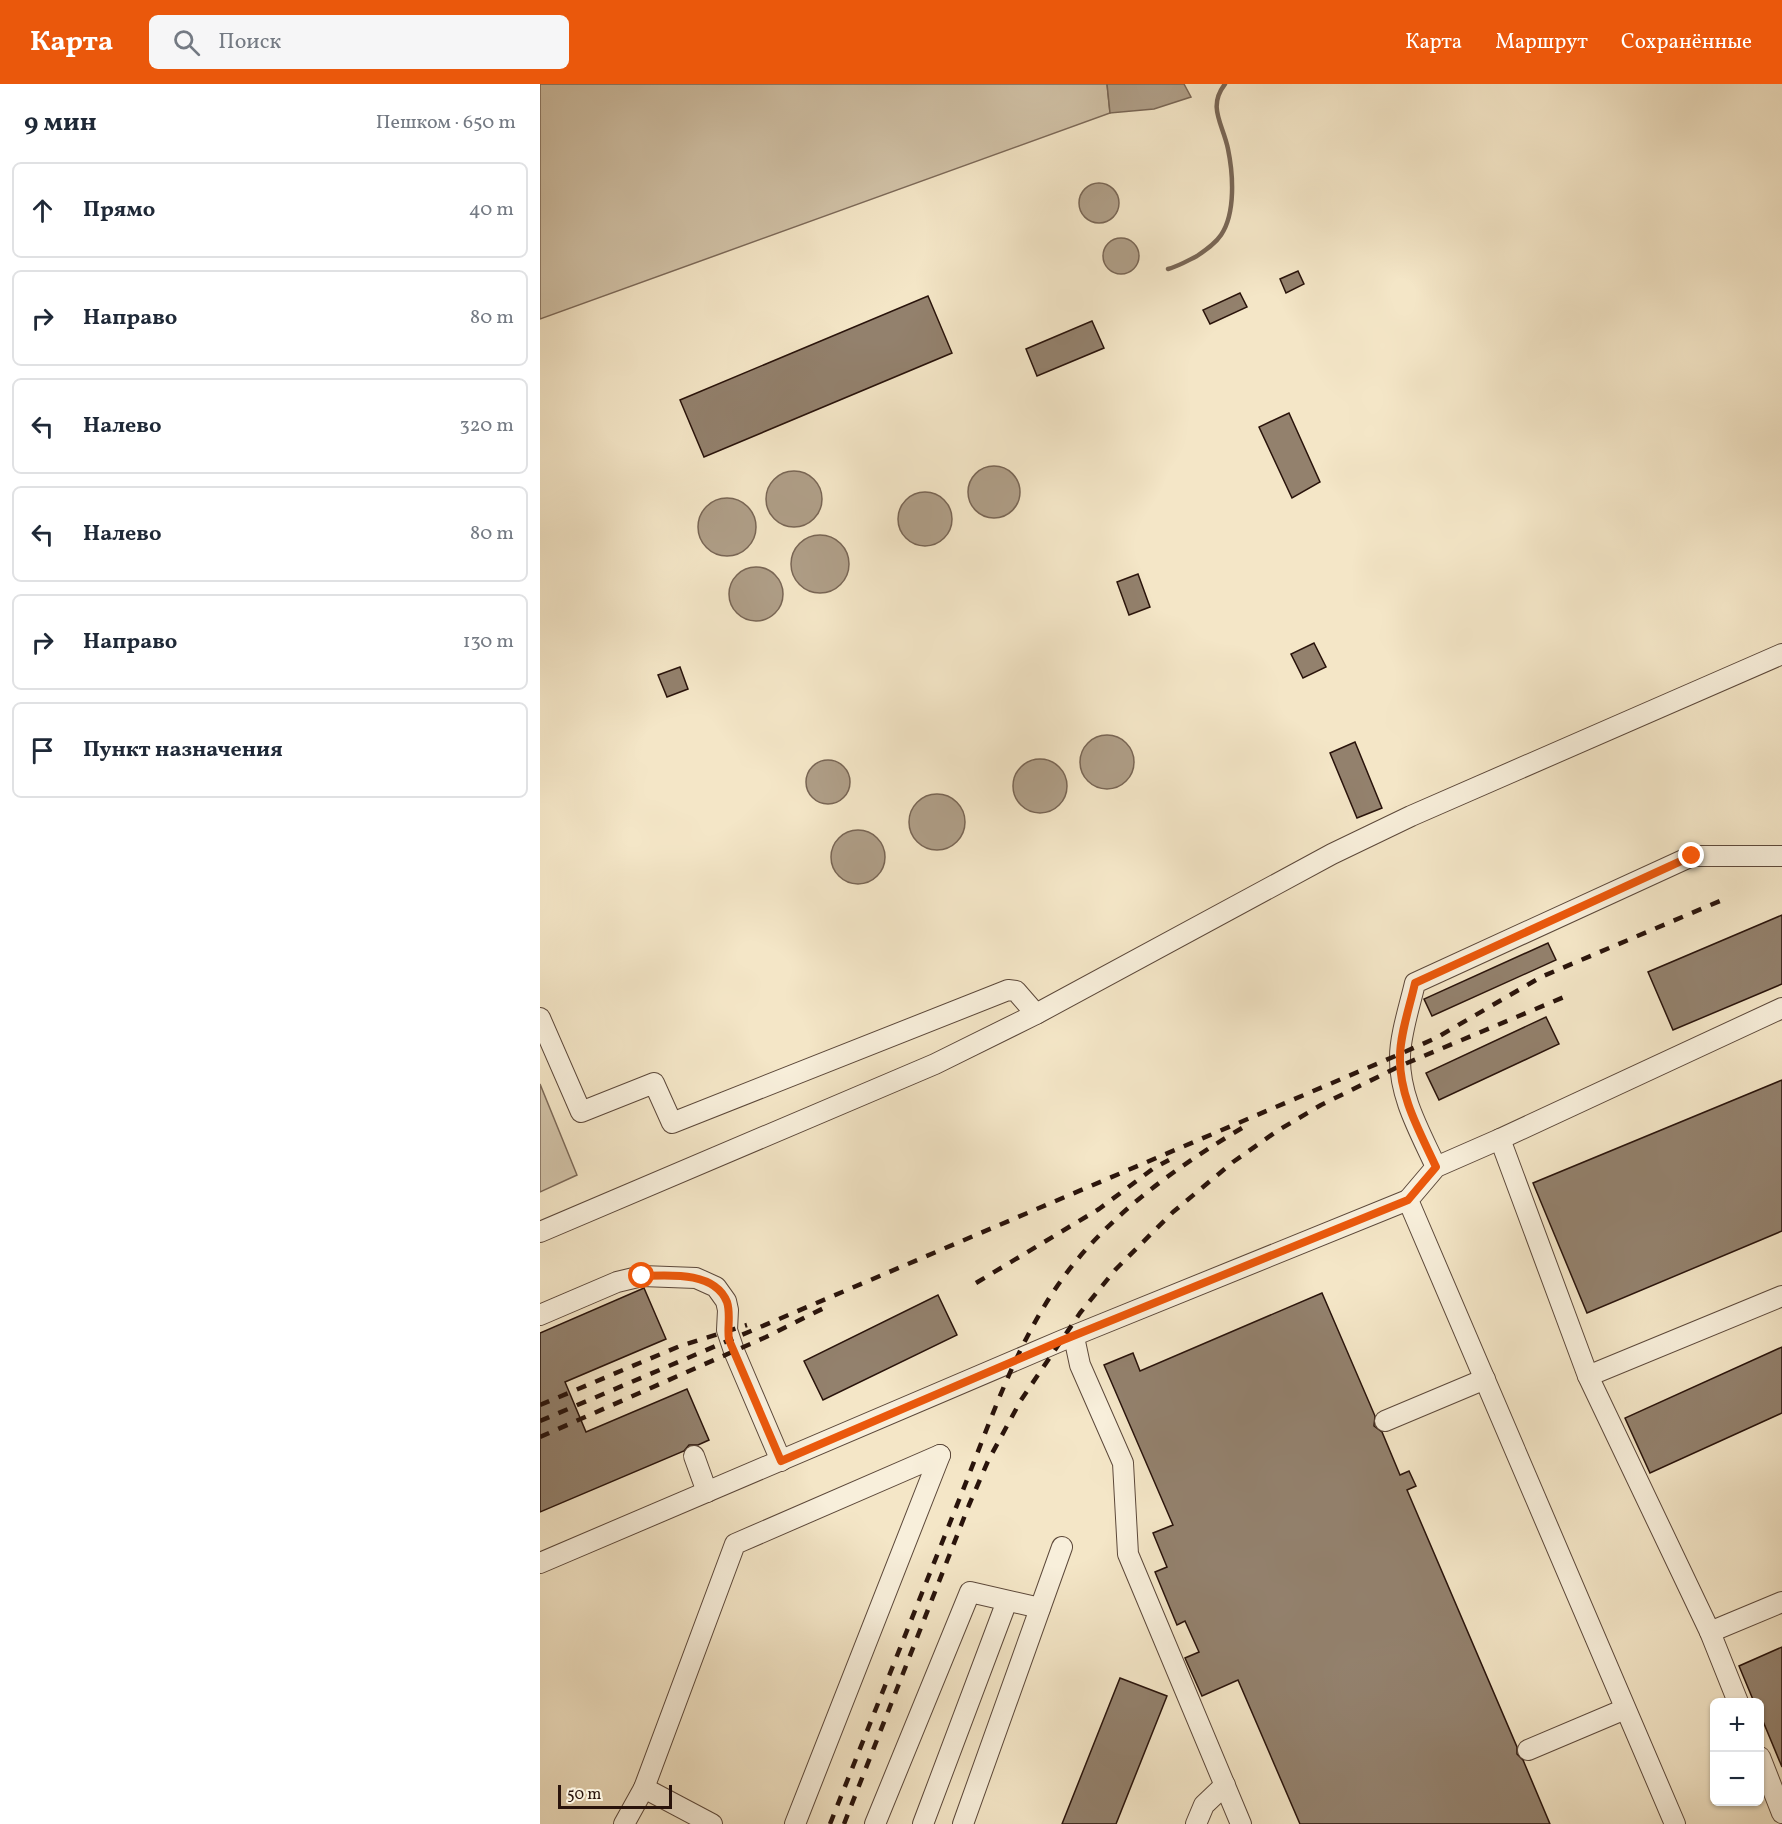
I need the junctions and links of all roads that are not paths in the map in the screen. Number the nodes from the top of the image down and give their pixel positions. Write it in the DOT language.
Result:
graph roads {
  1 [pos="1782,654"];
  2 [pos="1782,856"];
  3 [pos="1782,1008"];
  4 [pos="1036,1014"];
  5 [pos="540,1018"];
  6 [pos="1500,1139"];
  7 [pos="1436,1167"];
  8 [pos="1408,1200"];
  9 [pos="540,1232"];
  10 [pos="1782,1296"];
  11 [pos="540,1315"];
  12 [pos="1074,1336"];
  13 [pos="1588,1376"];
  14 [pos="1485,1378"];
  15 [pos="1385,1421"];
  16 [pos="694,1456"];
  17 [pos="781,1461"];
  18 [pos="707,1492"];
  19 [pos="1062,1546"];
  20 [pos="540,1563"];
  21 [pos="1007,1600"];
  22 [pos="1782,1602"];
  23 [pos="1040,1608"];
  24 [pos="1710,1632"];
  25 [pos="1736,1698"];
  26 [pos="1625,1709"];
  27 [pos="1528,1750"];
  28 [pos="1764,1767"];
  29 [pos="1225,1785"];
  30 [pos="644,1788"];
  31 [pos="1782,1813"];
  32 [pos="624,1824"];
  33 [pos="712,1824"];
  34 [pos="795,1824"];
  35 [pos="875,1824"];
  36 [pos="923,1824"];
  37 [pos="963,1824"];
  38 [pos="1196,1824"];
  39 [pos="1241,1824"];
  40 [pos="1675,1824"];
  1 -- 4 [label="street"];
  2 -- 7 [label="street"];
  3 -- 6 [label="street"];
  4 -- 5 [label="street"];
  4 -- 9 [label="street"];
  6 -- 7 [label="street"];
  6 -- 13 [label="street"];
  7 -- 8 [label="street"];
  8 -- 12 [label="street"];
  8 -- 14 [label="street"];
  10 -- 13 [label="street"];
  11 -- 17 [label="street"];
  12 -- 17 [label="street"];
  12 -- 29 [label="street"];
  13 -- 24 [label="street"];
  14 -- 15 [label="street"];
  14 -- 26 [label="street"];
  16 -- 18 [label="street"];
  17 -- 18 [label="street"];
  18 -- 20 [label="street"];
  19 -- 23 [label="street"];
  21 -- 23 [label="street"];
  21 -- 35 [label="street"];
  21 -- 36 [label="street"];
  22 -- 24 [label="street"];
  23 -- 37 [label="street"];
  24 -- 25 [label="street"];
  26 -- 27 [label="street"];
  26 -- 40 [label="street"];
  28 -- 31 [label="street"];
  29 -- 38 [label="street"];
  29 -- 39 [label="street"];
  30 -- 32 [label="street"];
  30 -- 33 [label="street"];
  30 -- 34 [label="street"];
}
